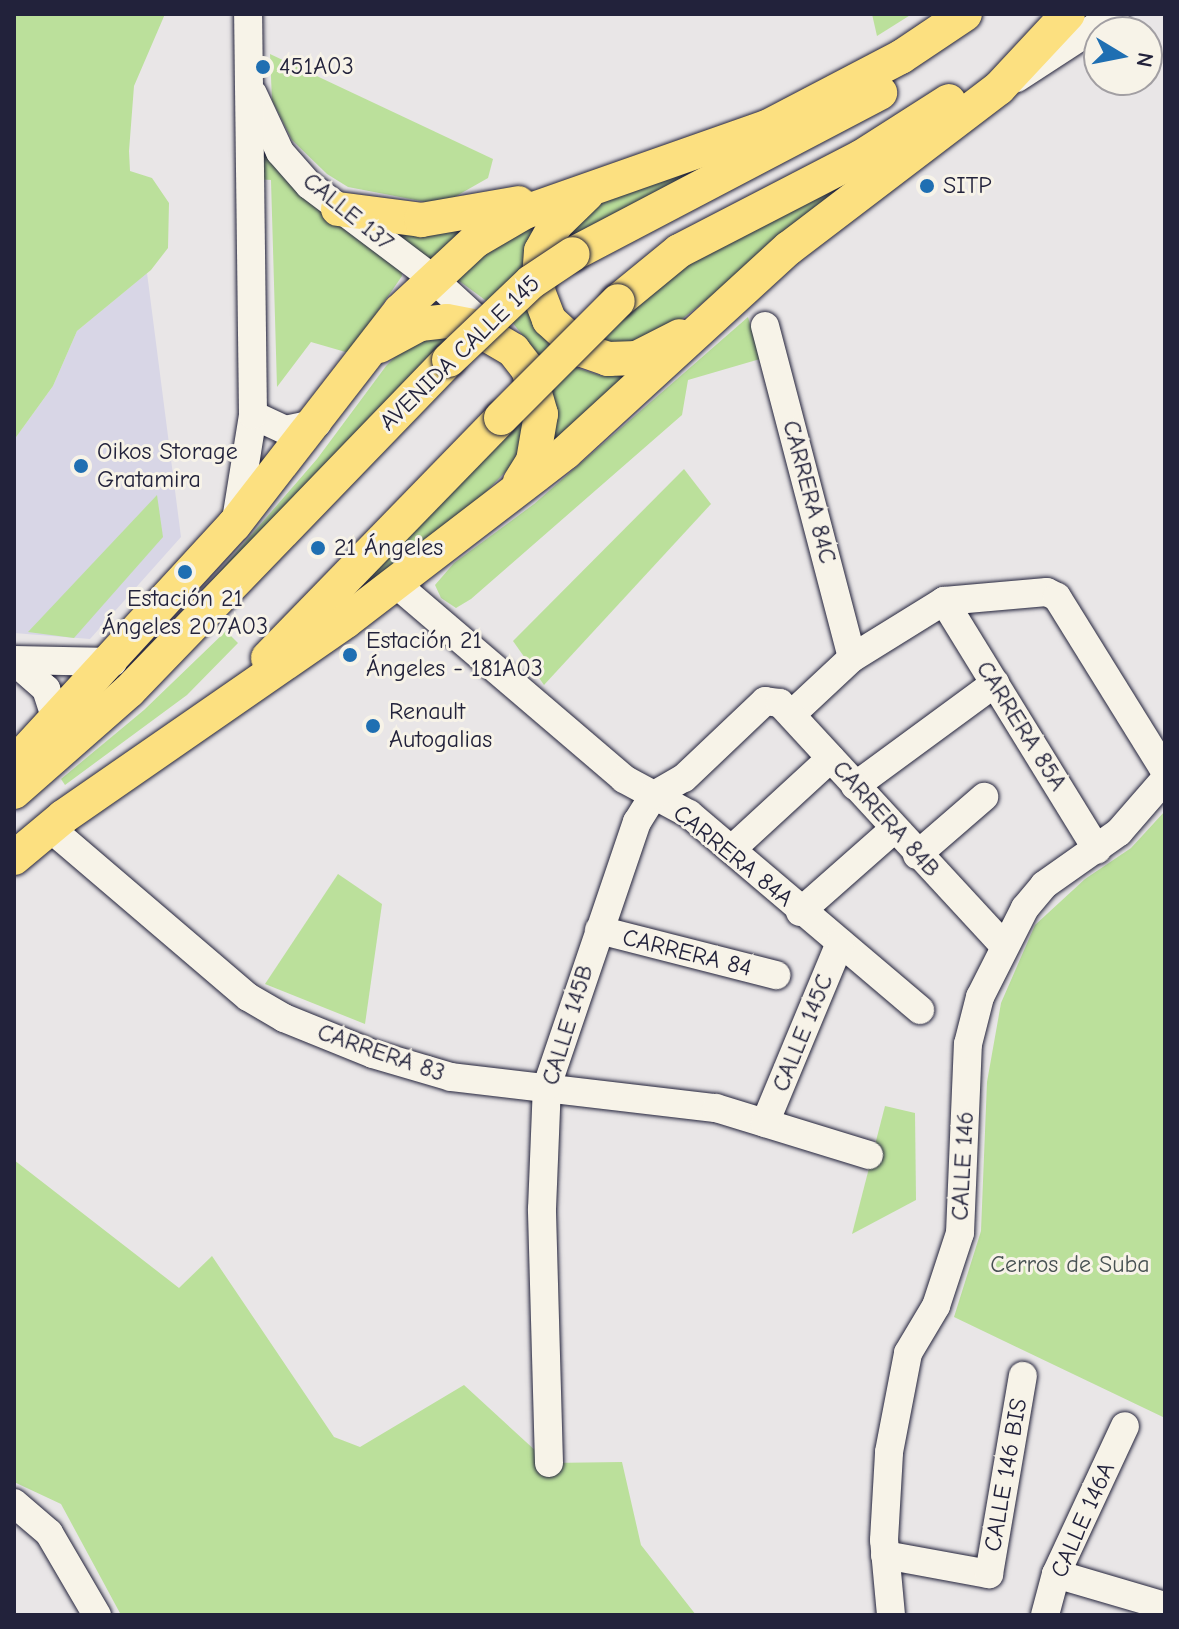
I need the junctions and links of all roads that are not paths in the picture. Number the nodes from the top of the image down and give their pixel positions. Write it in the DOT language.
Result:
graph roads {
  1 [pos="248,14"];
  2 [pos="965,14"];
  3 [pos="981,14"];
  4 [pos="1047,14"];
  5 [pos="1068,14"];
  6 [pos="1115,14"];
  7 [pos="247,58"];
  8 [pos="999,88"];
  9 [pos="588,187"];
  10 [pos="338,209"];
  11 [pos="431,277"];
  12 [pos="736,296"];
  13 [pos="765,326"];
  14 [pos="494,335"];
  15 [pos="345,386"];
  16 [pos="253,415"];
  17 [pos="317,423"];
  18 [pos="504,498"];
  19 [pos="234,525"];
  20 [pos="396,584"];
  21 [pos="944,601"];
  22 [pos="852,658"];
  23 [pos="14,661"];
  24 [pos="113,662"];
  25 [pos="995,683"];
  26 [pos="765,701"];
  27 [pos="792,714"];
  28 [pos="56,720"];
  29 [pos="204,720"];
  30 [pos="831,758"];
  31 [pos="14,764"];
  32 [pos="1165,771"];
  33 [pos="1165,779"];
  34 [pos="855,786"];
  35 [pos="14,792"];
  36 [pos="654,795"];
  37 [pos="984,797"];
  38 [pos="50,828"];
  39 [pos="894,829"];
  40 [pos="732,849"];
  41 [pos="1097,850"];
  42 [pos="917,855"];
  43 [pos="14,858"];
  44 [pos="800,912"];
  45 [pos="599,930"];
  46 [pos="840,943"];
  47 [pos="1003,945"];
  48 [pos="776,975"];
  49 [pos="920,1010"];
  50 [pos="547,1086"];
  51 [pos="765,1123"];
  52 [pos="869,1155"];
  53 [pos="1023,1376"];
  54 [pos="1125,1426"];
  55 [pos="549,1463"];
  56 [pos="14,1503"];
  57 [pos="885,1555"];
  58 [pos="1056,1574"];
  59 [pos="1160,1596"];
  60 [pos="97,1615"];
  61 [pos="891,1615"];
  62 [pos="1045,1615"];
  1 -- 7 [label="street, CALLE 137"];
  2 -- 9 [label="main road"];
  3 -- 35 [label="main road, AVENIDA CALLE 145, bridge"];
  4 -- 29 [label="main road, bridge"];
  5 -- 8 [label="main road"];
  6 -- 8 [label="street"];
  7 -- 10 [label="street, CALLE 137"];
  7 -- 16 [label="street, CALLE 137"];
  8 -- 12 [label="main road"];
  9 -- 10 [label="main road"];
  9 -- 11 [label="main road"];
  9 -- 12 [label="main road"];
  10 -- 11 [label="street, CALLE 137"];
  11 -- 14 [label="street, CALLE 137"];
  11 -- 15 [label="main road"];
  12 -- 18 [label="main road"];
  13 -- 22 [label="street, CARRERA 84C"];
  14 -- 15 [label="main road"];
  14 -- 18 [label="main road"];
  15 -- 17 [label="main road"];
  16 -- 17 [label="street"];
  16 -- 19 [label="street, CALLE 137"];
  17 -- 19 [label="main road"];
  18 -- 20 [label="main road"];
  19 -- 24 [label="main road"];
  20 -- 29 [label="main road"];
  20 -- 36 [label="street, CARRERA 84A"];
  21 -- 22 [label="street"];
  21 -- 25 [label="street, CARRERA 85A"];
  21 -- 32 [label="street"];
  22 -- 27 [label="street"];
  23 -- 24 [label="street"];
  23 -- 28 [label="street"];
  24 -- 28 [label="main road"];
  25 -- 34 [label="street"];
  25 -- 41 [label="street, CARRERA 85A"];
  26 -- 27 [label="street, CARRERA 84B"];
  26 -- 36 [label="street, CALLE 145B"];
  27 -- 30 [label="street, CARRERA 84B"];
  28 -- 31 [label="main road"];
  29 -- 38 [label="main road"];
  30 -- 34 [label="street, CARRERA 84B"];
  30 -- 40 [label="street"];
  33 -- 41 [label="street, CALLE 146"];
  34 -- 39 [label="street, CARRERA 84B"];
  36 -- 40 [label="street, CARRERA 84A"];
  36 -- 45 [label="street, CALLE 145B"];
  37 -- 42 [label="street"];
  38 -- 43 [label="main road"];
  38 -- 50 [label="street, CARRERA 83"];
  39 -- 42 [label="street, CARRERA 84B"];
  39 -- 44 [label="street"];
  40 -- 44 [label="street, CARRERA 84A"];
  41 -- 47 [label="street, CALLE 146"];
  42 -- 47 [label="street, CARRERA 84B"];
  44 -- 46 [label="street, CARRERA 84A"];
  45 -- 48 [label="street, CARRERA 84"];
  45 -- 50 [label="street, CALLE 145B"];
  46 -- 49 [label="street, CARRERA 84A"];
  46 -- 51 [label="street, CALLE 145C"];
  47 -- 57 [label="street, CALLE 146"];
  50 -- 51 [label="street, CARRERA 83"];
  50 -- 55 [label="street, CALLE 145B"];
  51 -- 52 [label="street, CARRERA 83"];
  53 -- 57 [label="street, CALLE 146 BIS"];
  54 -- 58 [label="street, CALLE 146A"];
  56 -- 60 [label="street"];
  57 -- 61 [label="street, CALLE 146"];
  58 -- 59 [label="street"];
  58 -- 62 [label="street, CALLE 146A"];
}
